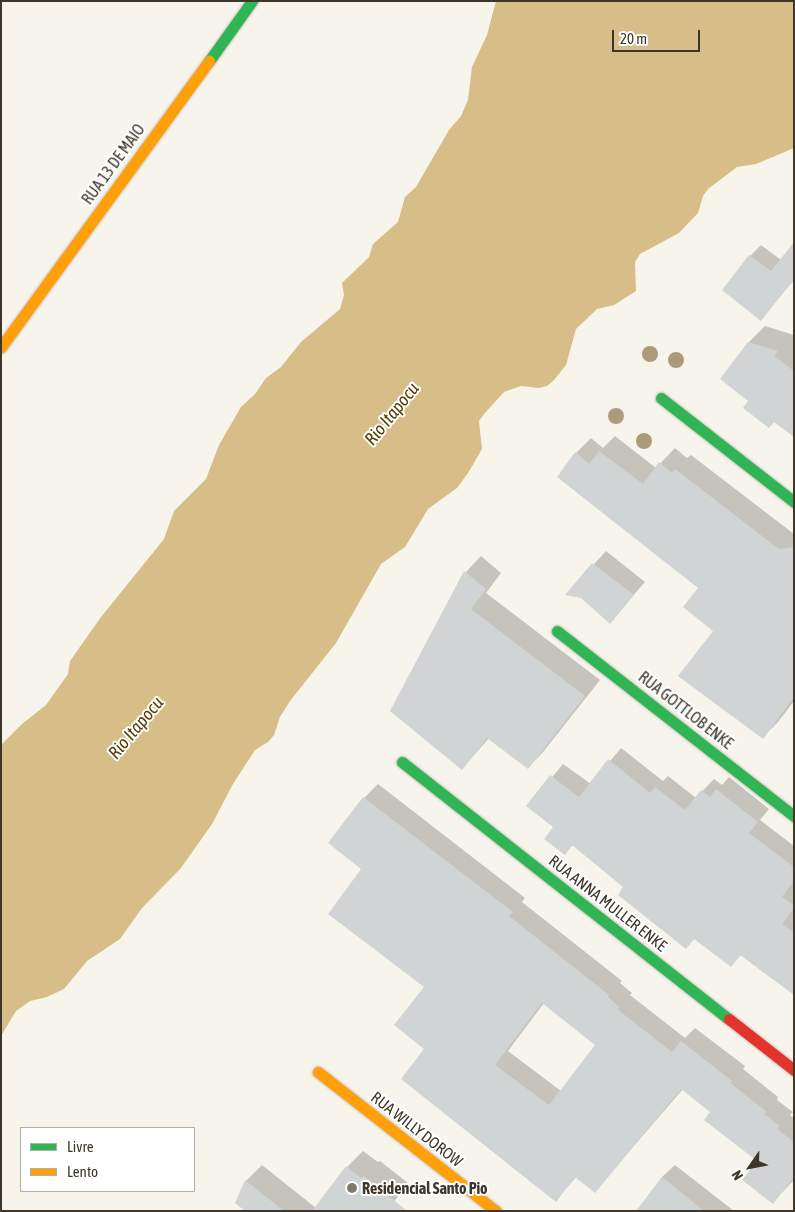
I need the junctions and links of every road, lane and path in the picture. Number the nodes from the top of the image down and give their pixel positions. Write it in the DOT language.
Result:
graph roads {
  1 [pos="252,1"];
  2 [pos="1,347"];
  3 [pos="661,398"];
  4 [pos="794,502"];
  5 [pos="558,631"];
  6 [pos="402,762"];
  7 [pos="794,816"];
  8 [pos="794,1070"];
  9 [pos="318,1072"];
  10 [pos="496,1211"];
  1 -- 2 [label="street, RUA 13 DE MAIO"];
  3 -- 4 [label="street"];
  5 -- 7 [label="street, RUA GOTTLOB ENKE"];
  6 -- 8 [label="street, RUA ANNA MULLER ENKE"];
  9 -- 10 [label="street, RUA WILLY DOROW"];
}
